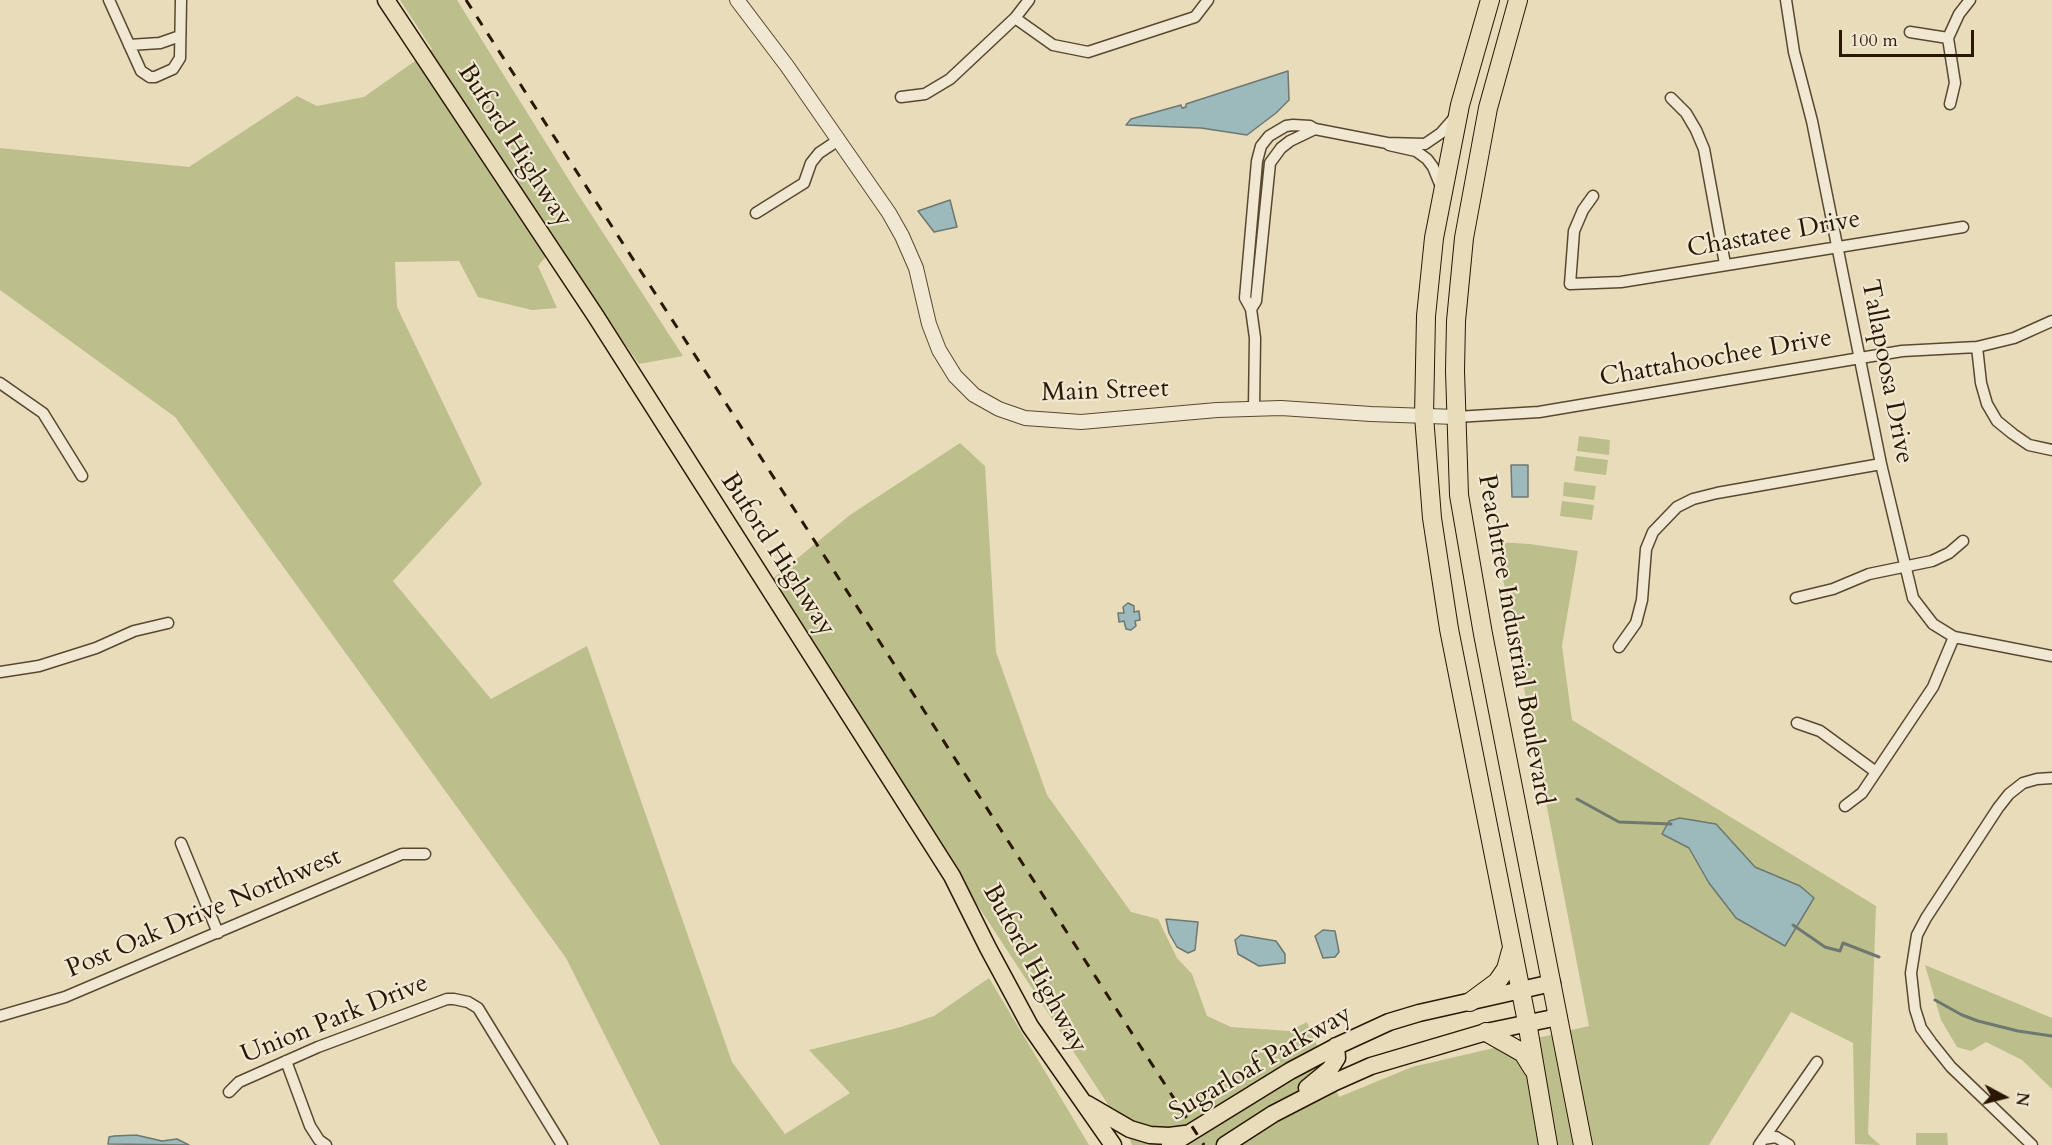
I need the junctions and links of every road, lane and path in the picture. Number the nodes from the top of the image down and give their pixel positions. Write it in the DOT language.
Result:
graph roads {
  1 [pos="109,0"];
  2 [pos="181,0"];
  3 [pos="386,0"];
  4 [pos="737,0"];
  5 [pos="1029,0"];
  6 [pos="1208,0"];
  7 [pos="1490,0"];
  8 [pos="1518,0"];
  9 [pos="1786,0"];
  10 [pos="1970,0"];
  11 [pos="1015,18"];
  12 [pos="1910,32"];
  13 [pos="180,36"];
  14 [pos="1948,38"];
  15 [pos="129,45"];
  16 [pos="901,97"];
  17 [pos="1671,98"];
  18 [pos="1950,104"];
  19 [pos="1458,115"];
  20 [pos="1315,129"];
  21 [pos="837,141"];
  22 [pos="1387,143"];
  23 [pos="1443,191"];
  24 [pos="1593,196"];
  25 [pos="756,213"];
  26 [pos="1963,227"];
  27 [pos="1838,246"];
  28 [pos="1725,264"];
  29 [pos="1251,309"];
  30 [pos="2052,321"];
  31 [pos="1977,347"];
  32 [pos="1861,357"];
  33 [pos="0,383"];
  34 [pos="1254,408"];
  35 [pos="1424,416"];
  36 [pos="1456,417"];
  37 [pos="2052,450"];
  38 [pos="1881,464"];
  39 [pos="82,477"];
  40 [pos="1963,541"];
  41 [pos="1904,566"];
  42 [pos="1796,598"];
  43 [pos="168,623"];
  44 [pos="1954,637"];
  45 [pos="1619,647"];
  46 [pos="2052,656"];
  47 [pos="0,672"];
  48 [pos="1797,723"];
  49 [pos="1876,772"];
  50 [pos="2052,777"];
  51 [pos="1845,806"];
  52 [pos="181,843"];
  53 [pos="425,854"];
  54 [pos="218,933"];
  55 [pos="1511,950"];
  56 [pos="1552,983"];
  57 [pos="1520,991"];
  58 [pos="1470,1002"];
  59 [pos="0,1016"];
  60 [pos="1558,1017"];
  61 [pos="1527,1022"];
  62 [pos="1486,1032"];
  63 [pos="1336,1046"];
  64 [pos="286,1061"];
  65 [pos="1816,1062"];
  66 [pos="1534,1071"];
  67 [pos="228,1092"];
  68 [pos="1082,1101"];
  69 [pos="1273,1114"];
  70 [pos="1189,1133"];
  71 [pos="1761,1142"];
  72 [pos="326,1145"];
  73 [pos="562,1145"];
  74 [pos="1098,1145"];
  75 [pos="1113,1145"];
  76 [pos="1170,1145"];
  77 [pos="1225,1145"];
  78 [pos="1548,1145"];
  79 [pos="1583,1145"];
  80 [pos="1789,1145"];
  81 [pos="2032,1145"];
  1 -- 15 [label="street"];
  2 -- 13 [label="street"];
  3 -- 68 [label="main road, Buford Highway"];
  4 -- 21 [label="street, Main Street"];
  5 -- 11 [label="street"];
  6 -- 11 [label="street"];
  7 -- 19 [label="highway"];
  8 -- 36 [label="highway, Peachtree Industrial Boulevard"];
  9 -- 27 [label="street, Tallapoosa Drive"];
  10 -- 14 [label="street"];
  11 -- 16 [label="street"];
  12 -- 14 [label="street"];
  13 -- 15 [label="street"];
  13 -- 15 [label="street"];
  14 -- 18 [label="street"];
  17 -- 28 [label="street"];
  19 -- 22 [label="street"];
  19 -- 23 [label="highway"];
  20 -- 22 [label="street"];
  20 -- 29 [label="street"];
  20 -- 29 [label="street"];
  21 -- 25 [label="street"];
  21 -- 34 [label="street, Main Street"];
  22 -- 23 [label="street"];
  23 -- 35 [label="highway"];
  24 -- 28 [label="street, Chastatee Drive"];
  26 -- 27 [label="street, Chastatee Drive"];
  27 -- 28 [label="street, Chastatee Drive"];
  27 -- 32 [label="street, Tallapoosa Drive"];
  29 -- 34 [label="street"];
  30 -- 31 [label="street, Chattahoochee Drive"];
  31 -- 32 [label="street, Chattahoochee Drive"];
  31 -- 37 [label="street"];
  32 -- 36 [label="street, Chattahoochee Drive"];
  32 -- 38 [label="street, Tallapoosa Drive"];
  33 -- 39 [label="street"];
  34 -- 35 [label="street, Main Street"];
  35 -- 36 [label="street, Main Street"];
  35 -- 55 [label="highway"];
  36 -- 56 [label="highway, Peachtree Industrial Boulevard"];
  38 -- 41 [label="street, Tallapoosa Drive"];
  38 -- 45 [label="street"];
  40 -- 41 [label="street"];
  41 -- 42 [label="street"];
  41 -- 44 [label="street, Tallapoosa Drive"];
  43 -- 47 [label="street"];
  44 -- 46 [label="street, Tallapoosa Drive"];
  44 -- 49 [label="street"];
  48 -- 49 [label="street"];
  49 -- 51 [label="street"];
  50 -- 81 [label="street"];
  52 -- 54 [label="street"];
  53 -- 54 [label="street, Post Oak Drive Northwest"];
  54 -- 59 [label="street, Post Oak Drive Northwest"];
  55 -- 57 [label="highway"];
  55 -- 58 [label="highway"];
  56 -- 57 [label="main road, Sugarloaf Parkway"];
  56 -- 60 [label="highway, Peachtree Industrial Boulevard"];
  57 -- 58 [label="main road, Sugarloaf Parkway"];
  57 -- 61 [label="highway"];
  58 -- 63 [label="main road, Sugarloaf Parkway"];
  60 -- 61 [label="main road, Sugarloaf Parkway"];
  60 -- 79 [label="highway, Peachtree Industrial Boulevard"];
  61 -- 62 [label="main road, Sugarloaf Parkway"];
  61 -- 66 [label="highway"];
  62 -- 66 [label="highway"];
  62 -- 69 [label="main road, Sugarloaf Parkway"];
  63 -- 69 [label="main road"];
  63 -- 70 [label="main road, Sugarloaf Parkway"];
  64 -- 67 [label="street, Union Park Drive"];
  64 -- 72 [label="street"];
  64 -- 73 [label="street, Union Park Drive"];
  65 -- 71 [label="street"];
  66 -- 78 [label="highway"];
  68 -- 70 [label="main road"];
  68 -- 74 [label="main road"];
  68 -- 75 [label="main road, Buford Highway"];
  69 -- 77 [label="main road, Sugarloaf Parkway"];
  70 -- 76 [label="main road, Sugarloaf Parkway"];
  71 -- 80 [label="street"];
}
